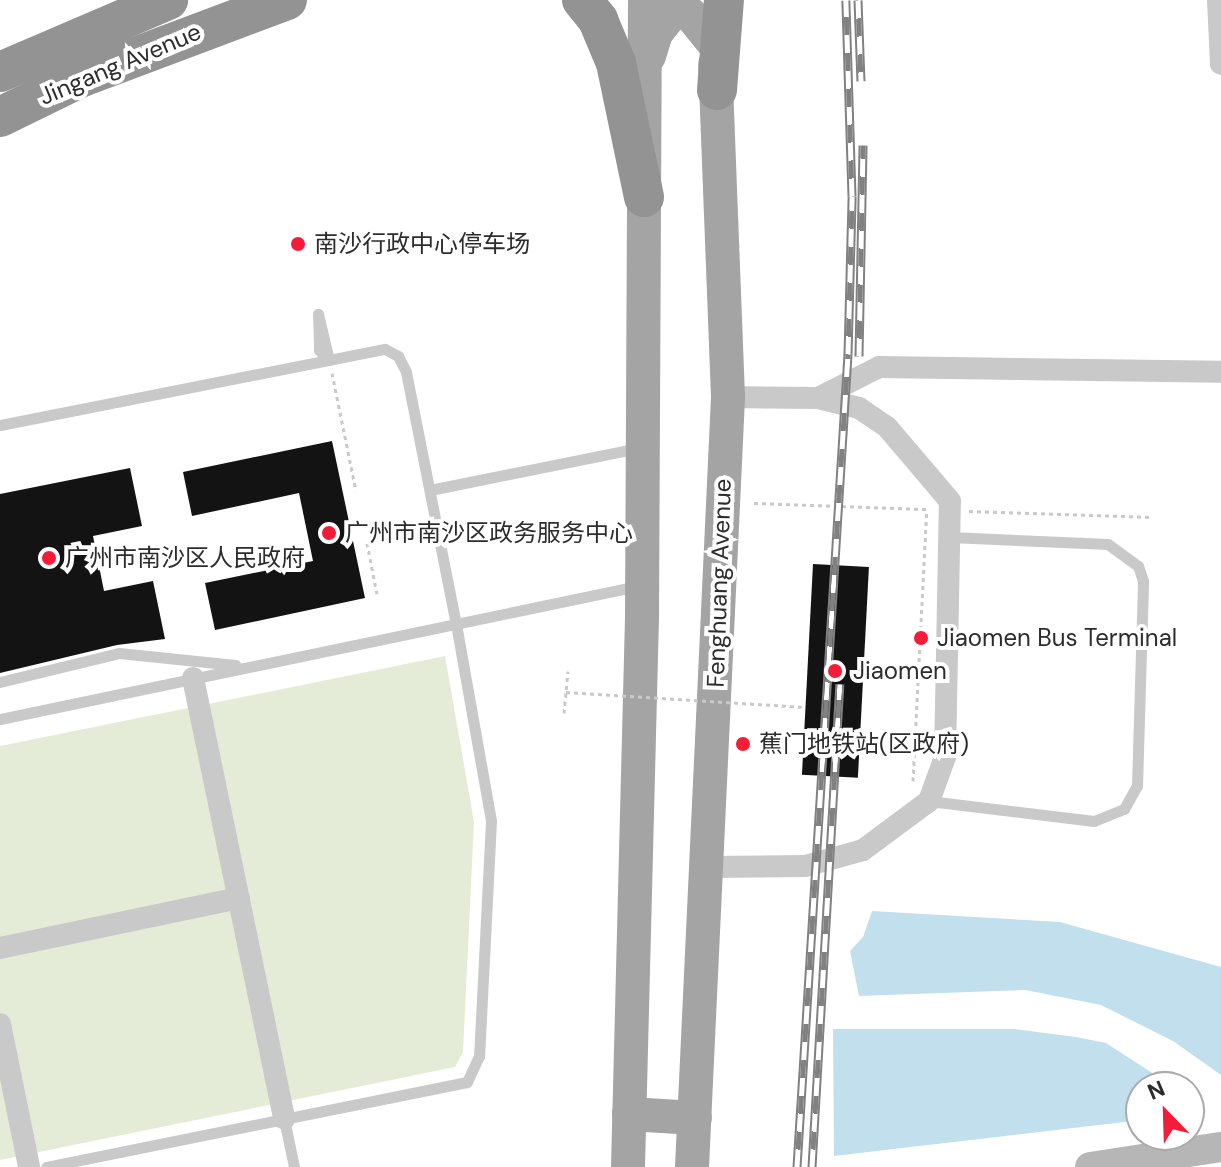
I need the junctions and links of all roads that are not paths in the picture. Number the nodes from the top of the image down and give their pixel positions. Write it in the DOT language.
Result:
graph roads {
  1 [pos="168,0"];
  2 [pos="287,0"];
  3 [pos="582,0"];
  4 [pos="645,0"];
  5 [pos="708,0"];
  6 [pos="724,0"];
  7 [pos="1218,0"];
  8 [pos="714,44"];
  9 [pos="647,62"];
  10 [pos="1221,64"];
  11 [pos="0,72"];
  12 [pos="717,90"];
  13 [pos="0,117"];
  14 [pos="644,197"];
  15 [pos="1221,372"];
  16 [pos="728,397"];
  17 [pos="818,398"];
  18 [pos="0,425"];
  19 [pos="643,447"];
  20 [pos="430,490"];
  21 [pos="949,537"];
  22 [pos="641,585"];
  23 [pos="456,624"];
  24 [pos="249,667"];
  25 [pos="193,678"];
  26 [pos="0,682"];
  27 [pos="0,719"];
  28 [pos="921,793"];
  29 [pos="707,867"];
  30 [pos="239,898"];
  31 [pos="0,948"];
  32 [pos="0,1024"];
  33 [pos="629,1114"];
  34 [pos="695,1118"];
  35 [pos="284,1119"];
  36 [pos="1221,1147"];
  37 [pos="29,1167"];
  38 [pos="47,1167"];
  39 [pos="294,1167"];
  40 [pos="628,1167"];
  41 [pos="692,1167"];
  42 [pos="1090,1167"];
  1 -- 11 [label="highway, Jingang Avenue"];
  2 -- 13 [label="highway, Jingang Avenue"];
  3 -- 14 [label="highway"];
  4 -- 9 [label="main road"];
  5 -- 8 [label="main road, Fenghuang Avenue"];
  6 -- 12 [label="highway"];
  7 -- 10 [label="street"];
  8 -- 9 [label="main road"];
  8 -- 12 [label="main road, Fenghuang Avenue"];
  9 -- 14 [label="main road"];
  12 -- 16 [label="main road, Fenghuang Avenue"];
  14 -- 19 [label="main road"];
  15 -- 17 [label="street"];
  16 -- 17 [label="street"];
  16 -- 29 [label="main road, Fenghuang Avenue"];
  17 -- 21 [label="street"];
  18 -- 20 [label="lane"];
  19 -- 20 [label="lane"];
  19 -- 22 [label="main road"];
  20 -- 23 [label="lane"];
  21 -- 28 [label="street"];
  21 -- 28 [label="lane"];
  22 -- 23 [label="lane"];
  22 -- 33 [label="main road"];
  23 -- 24 [label="lane"];
  23 -- 35 [label="lane"];
  24 -- 25 [label="lane"];
  24 -- 26 [label="lane"];
  25 -- 27 [label="lane"];
  25 -- 30 [label="street"];
  28 -- 29 [label="street"];
  29 -- 34 [label="main road, Fenghuang Avenue"];
  30 -- 31 [label="street"];
  30 -- 35 [label="street"];
  32 -- 37 [label="street"];
  33 -- 34 [label="main road"];
  33 -- 40 [label="main road"];
  34 -- 41 [label="main road, Fenghuang Avenue"];
  35 -- 38 [label="lane"];
  35 -- 39 [label="lane"];
  36 -- 42 [label="street"];
}
